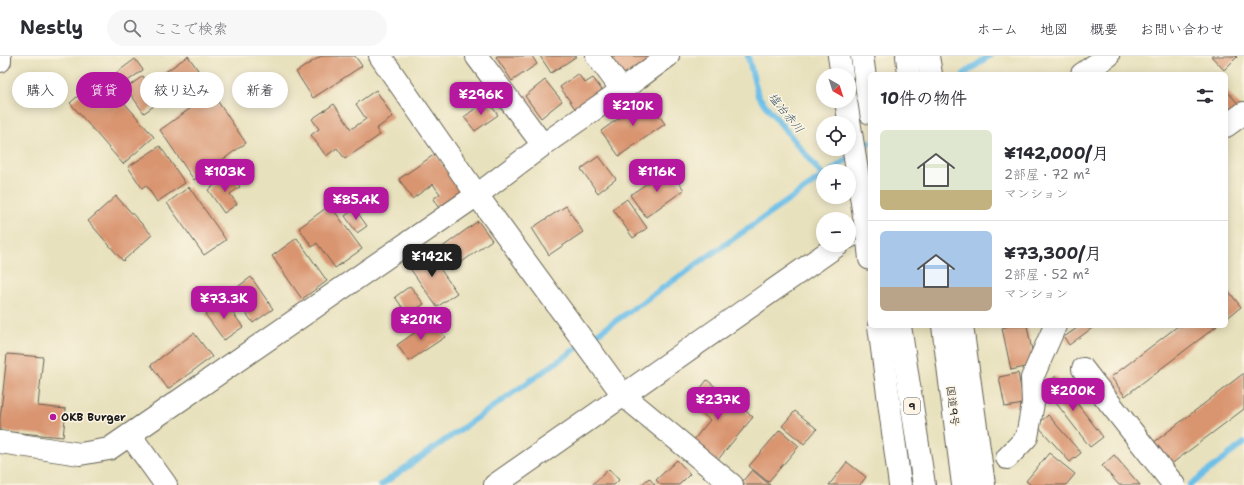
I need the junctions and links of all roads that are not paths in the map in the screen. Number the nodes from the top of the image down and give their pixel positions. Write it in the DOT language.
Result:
graph roads {
  1 [pos="0,56"];
  2 [pos="380,56"];
  3 [pos="597,56"];
  4 [pos="668,56"];
  5 [pos="839,56"];
  6 [pos="862,56"];
  7 [pos="907,56"];
  8 [pos="928,56"];
  9 [pos="1108,56"];
  10 [pos="477,57"];
  11 [pos="0,61"];
  12 [pos="841,68"];
  13 [pos="909,72"];
  14 [pos="931,72"];
  15 [pos="1085,72"];
  16 [pos="622,90"];
  17 [pos="868,98"];
  18 [pos="847,108"];
  19 [pos="1244,113"];
  20 [pos="1228,125"];
  21 [pos="543,144"];
  22 [pos="477,194"];
  23 [pos="864,240"];
  24 [pos="828,252"];
  25 [pos="879,328"];
  26 [pos="900,328"];
  27 [pos="943,328"];
  28 [pos="962,328"];
  29 [pos="1054,328"];
  30 [pos="1083,369"];
  31 [pos="623,395"];
  32 [pos="130,435"];
  33 [pos="0,442"];
  34 [pos="1007,458"];
  35 [pos="166,485"];
  36 [pos="495,485"];
  37 [pos="732,485"];
  38 [pos="900,485"];
  39 [pos="924,485"];
  40 [pos="963,485"];
  41 [pos="984,485"];
  42 [pos="1174,485"];
  1 -- 11 [label="main road"];
  2 -- 22 [label="main road"];
  3 -- 16 [label="main road"];
  4 -- 16 [label="main road"];
  5 -- 12 [label="main road"];
  6 -- 17 [label="main road"];
  7 -- 13 [label="main road"];
  8 -- 14 [label="main road"];
  9 -- 15 [label="main road"];
  10 -- 21 [label="main road"];
  16 -- 21 [label="main road"];
  18 -- 23 [label="main road, bridge"];
  19 -- 20 [label="main road"];
  21 -- 22 [label="main road"];
  22 -- 31 [label="main road"];
  22 -- 32 [label="main road"];
  24 -- 31 [label="main road"];
  25 -- 38 [label="main road"];
  26 -- 39 [label="main road, 9"];
  27 -- 40 [label="main road, 国道9号"];
  28 -- 41 [label="main road"];
  29 -- 34 [label="main road"];
  30 -- 42 [label="main road"];
  31 -- 36 [label="main road"];
  31 -- 37 [label="main road"];
  32 -- 33 [label="main road"];
  32 -- 35 [label="main road"];
}
